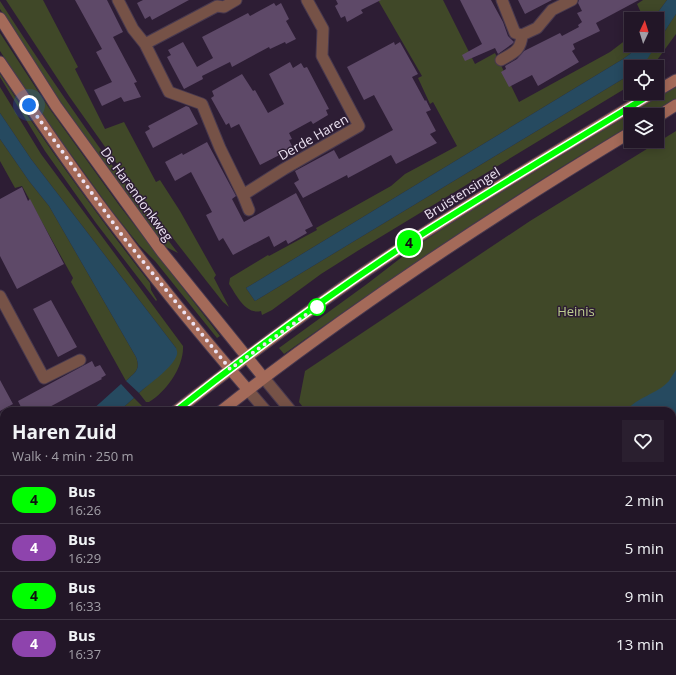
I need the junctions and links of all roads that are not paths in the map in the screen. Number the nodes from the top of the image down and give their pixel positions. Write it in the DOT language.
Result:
graph roads {
  1 [pos="118,0"];
  2 [pos="236,0"];
  3 [pos="307,0"];
  4 [pos="502,0"];
  5 [pos="572,0"];
  6 [pos="0,18"];
  7 [pos="522,35"];
  8 [pos="146,44"];
  9 [pos="501,60"];
  10 [pos="0,62"];
  11 [pos="676,80"];
  12 [pos="664,87"];
  13 [pos="642,100"];
  14 [pos="676,105"];
  15 [pos="664,113"];
  16 [pos="624,136"];
  17 [pos="243,195"];
  18 [pos="249,210"];
  19 [pos="0,296"];
  20 [pos="246,357"];
  21 [pos="80,360"];
  22 [pos="230,369"];
  23 [pos="263,378"];
  24 [pos="248,390"];
  25 [pos="181,407"];
  26 [pos="226,407"];
  27 [pos="263,407"];
  28 [pos="288,407"];
  1 -- 8 [label="street"];
  2 -- 8 [label="street"];
  3 -- 17 [label="street, Derde Haren"];
  4 -- 7 [label="street"];
  5 -- 7 [label="street"];
  6 -- 20 [label="main road, De Harendonkweg"];
  7 -- 9 [label="street"];
  8 -- 17 [label="street"];
  10 -- 22 [label="main road"];
  11 -- 12 [label="main road"];
  13 -- 20 [label="main road, Bruistensingel"];
  14 -- 15 [label="main road"];
  16 -- 23 [label="main road"];
  17 -- 18 [label="street"];
  19 -- 21 [label="street"];
  20 -- 22 [label="main road, Bruistensingel"];
  20 -- 23 [label="main road, De Harendonkweg"];
  22 -- 24 [label="main road"];
  22 -- 25 [label="main road, Bruistensingel"];
  23 -- 24 [label="main road"];
  23 -- 28 [label="street"];
  24 -- 26 [label="main road"];
  24 -- 27 [label="street"];
}
